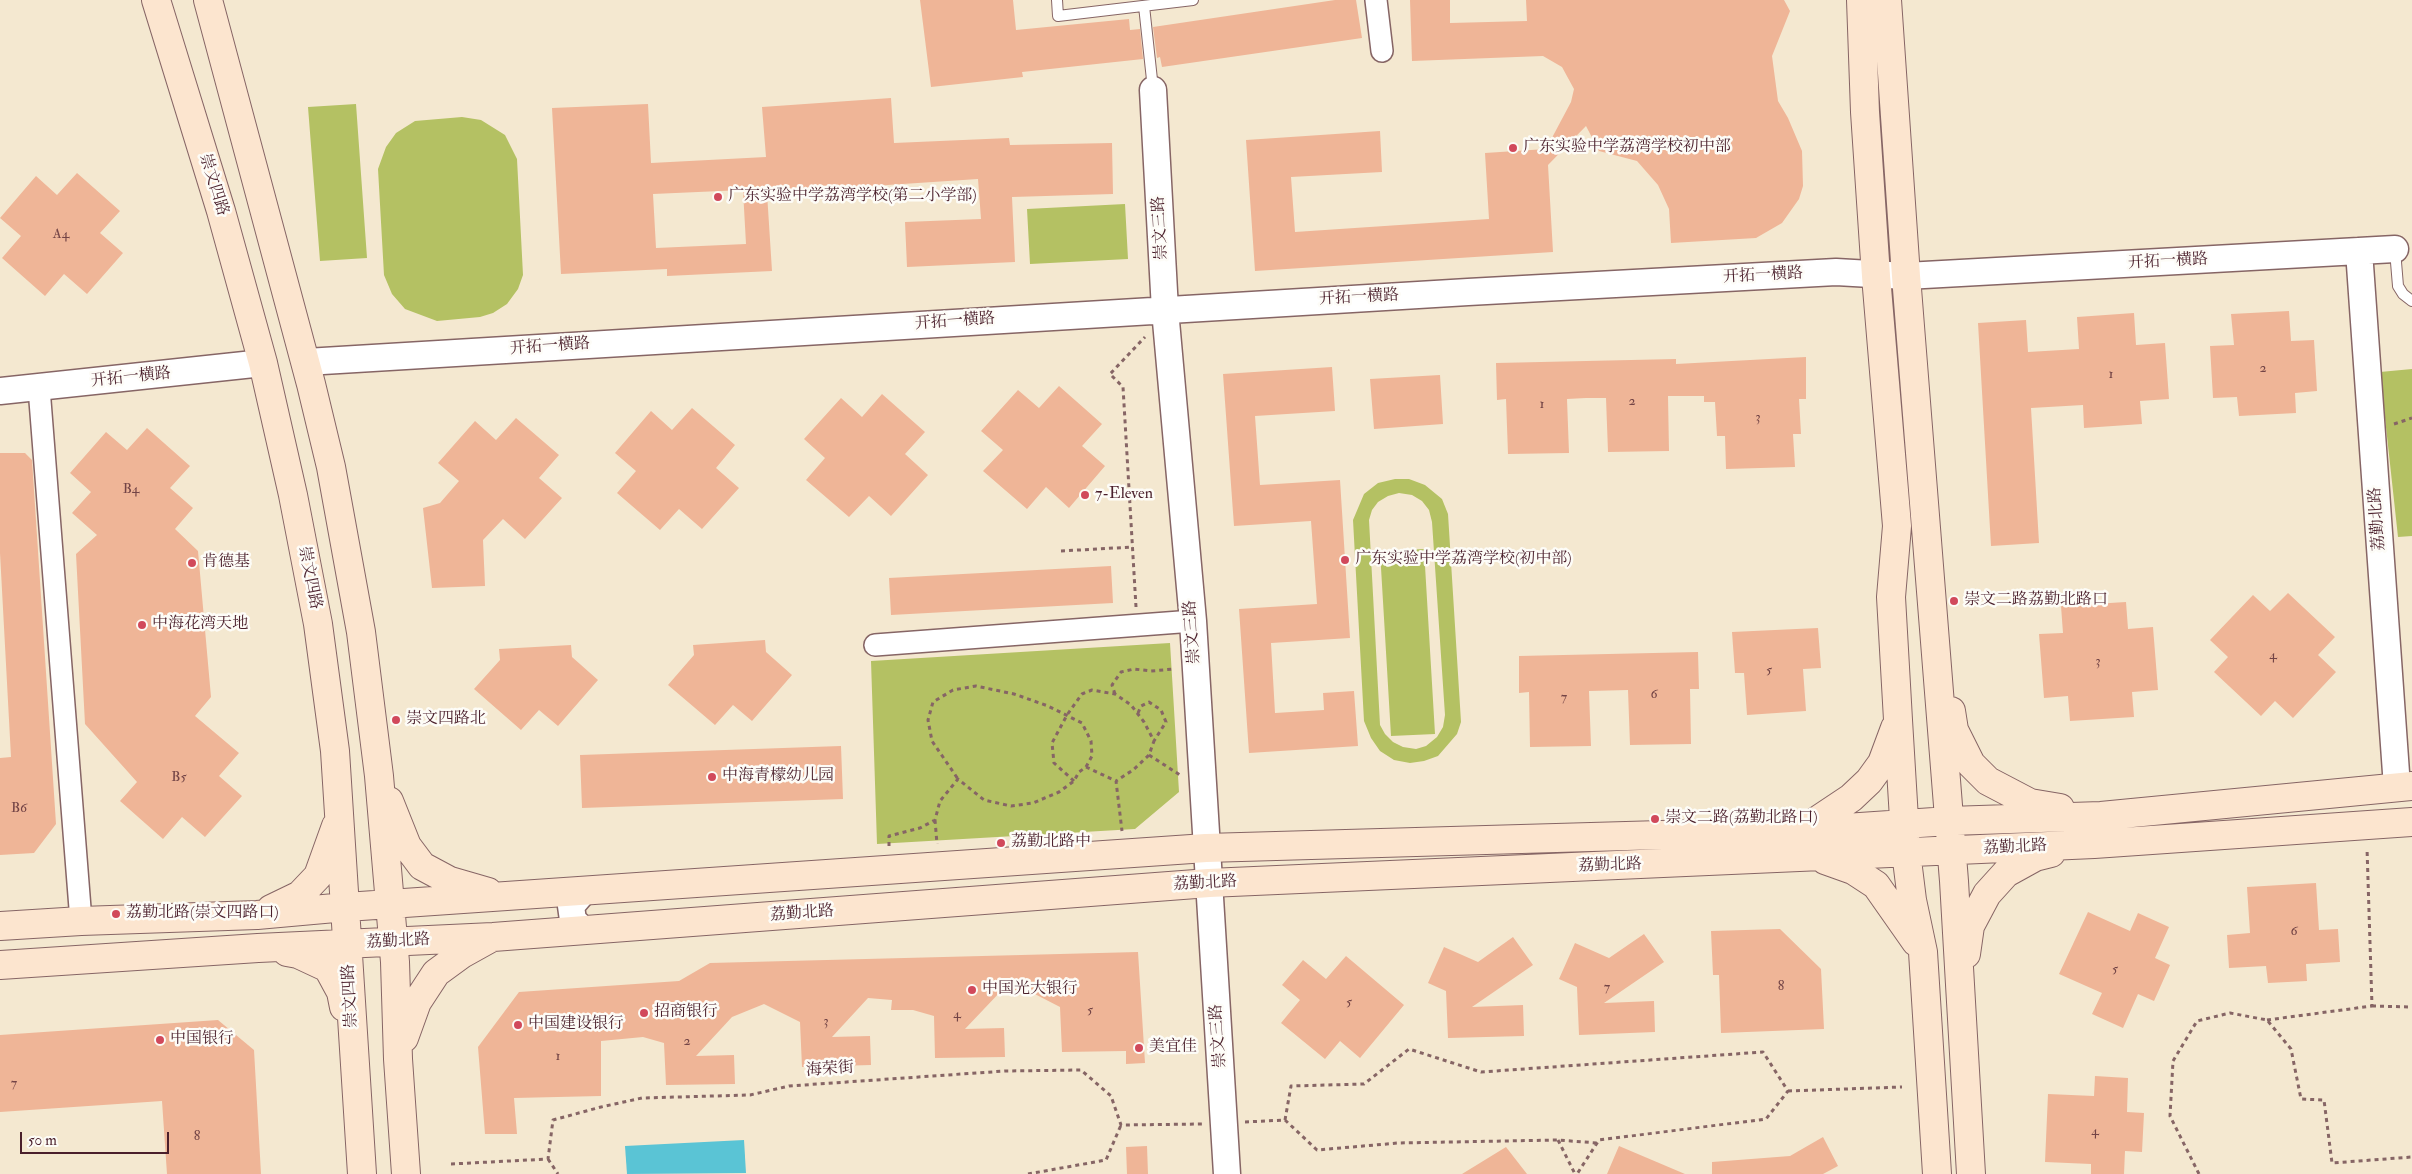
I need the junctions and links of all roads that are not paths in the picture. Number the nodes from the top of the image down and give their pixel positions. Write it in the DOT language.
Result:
graph roads {
  1 [pos="1057,0"];
  2 [pos="1193,0"];
  3 [pos="1376,0"];
  4 [pos="1861,0"];
  5 [pos="1887,0"];
  6 [pos="207,2"];
  7 [pos="160,5"];
  8 [pos="1144,6"];
  9 [pos="1382,52"];
  10 [pos="1154,90"];
  11 [pos="2403,249"];
  12 [pos="2359,251"];
  13 [pos="1876,276"];
  14 [pos="1906,276"];
  15 [pos="2412,301"];
  16 [pos="1165,310"];
  17 [pos="306,362"];
  18 [pos="263,363"];
  19 [pos="39,388"];
  20 [pos="0,391"];
  21 [pos="1890,598"];
  22 [pos="1931,602"];
  23 [pos="1193,621"];
  24 [pos="875,645"];
  25 [pos="1898,720"];
  26 [pos="375,745"];
  27 [pos="335,751"];
  28 [pos="379,776"];
  29 [pos="2405,786"];
  30 [pos="340,810"];
  31 [pos="2101,816"];
  32 [pos="1949,820"];
  33 [pos="2412,822"];
  34 [pos="1906,824"];
  35 [pos="1801,831"];
  36 [pos="2094,844"];
  37 [pos="1206,848"];
  38 [pos="1951,851"];
  39 [pos="1906,852"];
  40 [pos="1819,858"];
  41 [pos="1209,883"];
  42 [pos="583,892"];
  43 [pos="506,898"];
  44 [pos="390,904"];
  45 [pos="346,907"];
  46 [pos="257,915"];
  47 [pos="81,921"];
  48 [pos="0,926"];
  49 [pos="583,930"];
  50 [pos="493,937"];
  51 [pos="394,942"];
  52 [pos="348,944"];
  53 [pos="258,948"];
  54 [pos="1923,952"];
  55 [pos="0,965"];
  56 [pos="1960,992"];
  57 [pos="398,1059"];
  58 [pos="355,1061"];
  59 [pos="401,1092"];
  60 [pos="357,1094"];
  61 [pos="362,1174"];
  62 [pos="406,1174"];
  63 [pos="1227,1174"];
  64 [pos="1937,1174"];
  65 [pos="1971,1174"];
  1 -- 8 [label="lane"];
  2 -- 8 [label="lane"];
  3 -- 9 [label="street"];
  4 -- 13 [label="main road"];
  5 -- 14 [label="main road"];
  6 -- 17 [label="main road"];
  7 -- 18 [label="main road, 崇文四路"];
  8 -- 10 [label="lane"];
  10 -- 16 [label="street, 崇文三路"];
  11 -- 12 [label="street, 开拓一横路"];
  11 -- 15 [label="lane"];
  12 -- 14 [label="street, 开拓一横路"];
  12 -- 29 [label="street, 荔勤北路"];
  13 -- 14 [label="street, 开拓一横路"];
  13 -- 16 [label="street, 开拓一横路"];
  13 -- 21 [label="main road"];
  14 -- 22 [label="main road"];
  16 -- 17 [label="street, 开拓一横路"];
  16 -- 23 [label="street, 崇文三路"];
  17 -- 26 [label="main road"];
  18 -- 19 [label="street, 开拓一横路"];
  18 -- 27 [label="main road, 崇文四路"];
  19 -- 20 [label="street, 开拓一横路"];
  19 -- 47 [label="street"];
  21 -- 22 [label="main road"];
  21 -- 25 [label="main road"];
  22 -- 31 [label="main road"];
  22 -- 32 [label="main road"];
  23 -- 24 [label="street"];
  23 -- 37 [label="street, 崇文三路"];
  25 -- 34 [label="main road"];
  25 -- 35 [label="main road"];
  26 -- 27 [label="main road"];
  26 -- 28 [label="main road"];
  27 -- 30 [label="main road, 崇文四路"];
  28 -- 43 [label="main road"];
  28 -- 44 [label="main road"];
  29 -- 31 [label="main road, 荔勤北路"];
  30 -- 45 [label="main road, 崇文四路"];
  30 -- 46 [label="main road"];
  31 -- 32 [label="main road, 荔勤北路"];
  32 -- 34 [label="main road, 荔勤北路"];
  32 -- 38 [label="main road"];
  33 -- 36 [label="main road, 荔勤北路"];
  34 -- 35 [label="main road, 荔勤北路"];
  34 -- 39 [label="main road"];
  35 -- 37 [label="main road, 荔勤北路"];
  36 -- 38 [label="main road, 荔勤北路"];
  36 -- 56 [label="main road"];
  37 -- 41 [label="street, 崇文三路"];
  37 -- 42 [label="main road, 荔勤北路"];
  38 -- 39 [label="main road, 荔勤北路"];
  38 -- 56 [label="main road"];
  39 -- 40 [label="main road, 荔勤北路"];
  39 -- 54 [label="main road"];
  40 -- 41 [label="main road, 荔勤北路"];
  40 -- 54 [label="main road"];
  41 -- 49 [label="main road, 荔勤北路"];
  41 -- 63 [label="street, 崇文三路"];
  42 -- 43 [label="main road, 荔勤北路"];
  42 -- 49 [label="street"];
  43 -- 44 [label="main road, 荔勤北路"];
  44 -- 45 [label="main road, 荔勤北路"];
  44 -- 51 [label="main road"];
  45 -- 46 [label="main road, 荔勤北路"];
  45 -- 52 [label="main road, 崇文四路"];
  46 -- 47 [label="main road, 荔勤北路"];
  47 -- 48 [label="main road, 荔勤北路"];
  49 -- 50 [label="main road, 荔勤北路"];
  50 -- 51 [label="main road, 荔勤北路"];
  50 -- 57 [label="main road"];
  51 -- 52 [label="main road, 荔勤北路"];
  51 -- 57 [label="main road"];
  52 -- 53 [label="main road, 荔勤北路"];
  52 -- 58 [label="main road, 崇文四路"];
  53 -- 55 [label="main road, 荔勤北路"];
  53 -- 58 [label="main road"];
  54 -- 64 [label="main road"];
  56 -- 65 [label="main road"];
  57 -- 59 [label="main road"];
  58 -- 60 [label="main road, 崇文四路"];
  59 -- 60 [label="main road"];
  59 -- 62 [label="main road"];
  60 -- 61 [label="main road, 崇文四路"];
}
